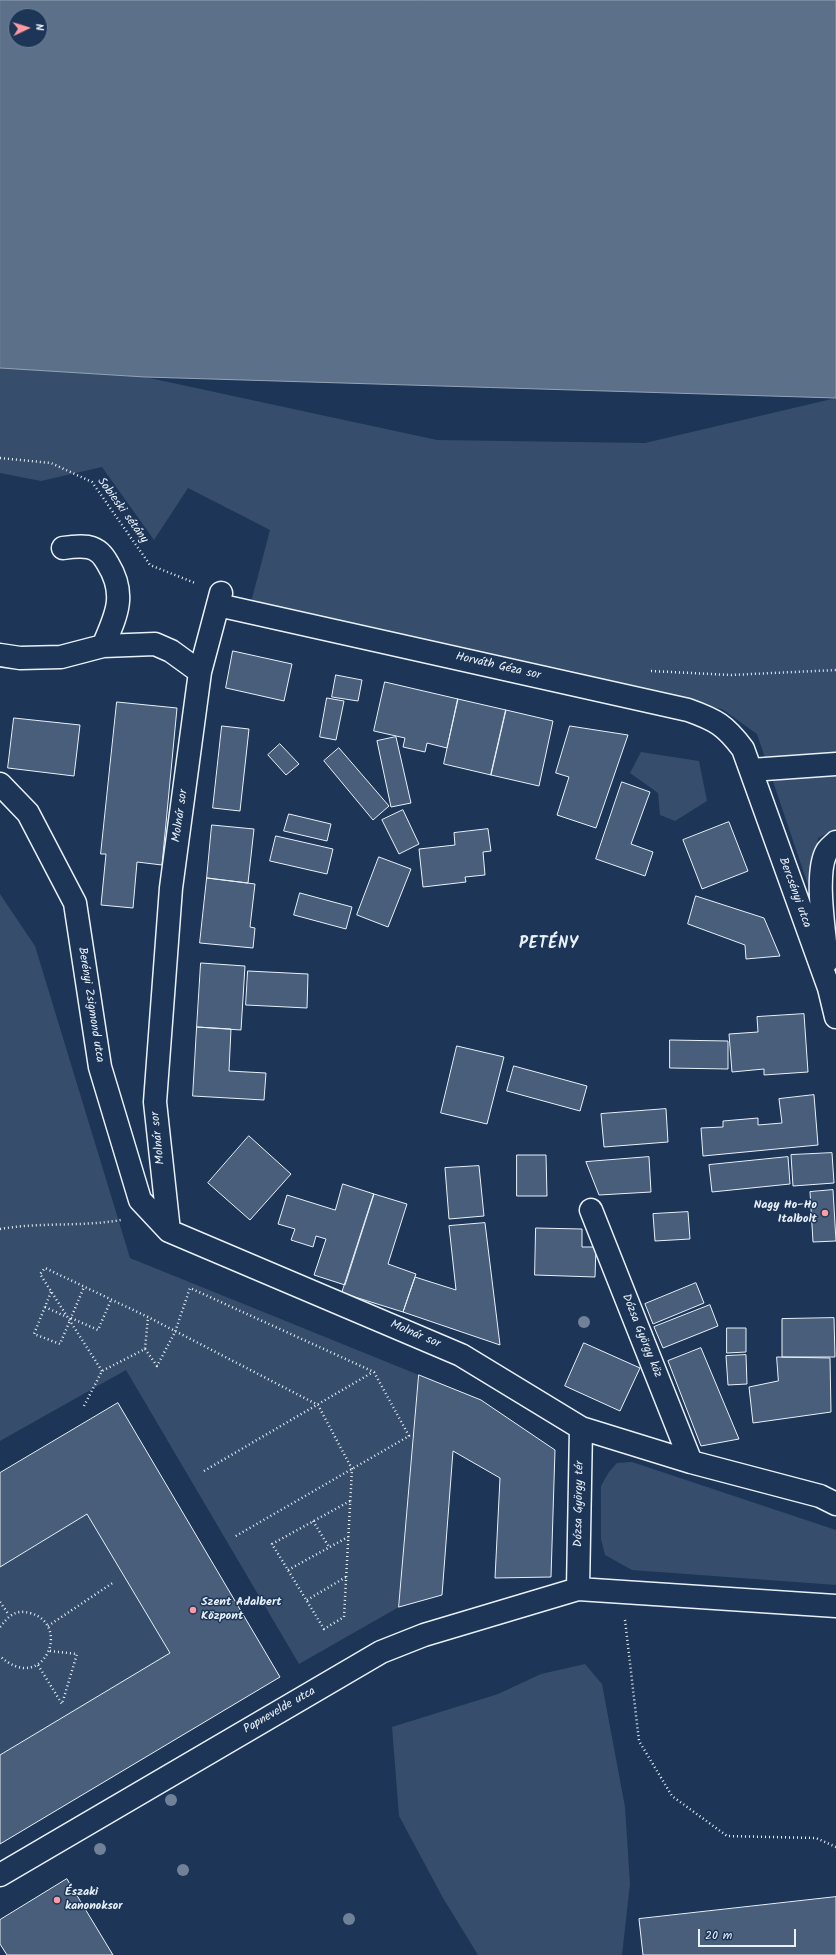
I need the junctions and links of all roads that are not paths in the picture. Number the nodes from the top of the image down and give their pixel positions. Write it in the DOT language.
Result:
graph roads {
  1 [pos="62,548"];
  2 [pos="220,599"];
  3 [pos="103,646"];
  4 [pos="0,655"];
  5 [pos="200,672"];
  6 [pos="836,764"];
  7 [pos="751,770"];
  8 [pos="0,784"];
  9 [pos="836,842"];
  10 [pos="829,988"];
  11 [pos="836,1017"];
  12 [pos="591,1210"];
  13 [pos="169,1231"];
  14 [pos="582,1428"];
  15 [pos="690,1462"];
  16 [pos="831,1498"];
  17 [pos="578,1588"];
  18 [pos="836,1606"];
  19 [pos="0,1875"];
  1 -- 3 [label="street"];
  2 -- 5 [label="street, Molnár sor"];
  2 -- 7 [label="street, Horváth Géza sor"];
  3 -- 4 [label="street"];
  3 -- 5 [label="street"];
  5 -- 13 [label="street, Molnár sor"];
  6 -- 7 [label="street"];
  7 -- 10 [label="street, Bercsényi utca"];
  8 -- 13 [label="street, Berényi Zsigmond utca"];
  9 -- 10 [label="street"];
  10 -- 11 [label="street, Bercsényi utca"];
  12 -- 15 [label="street, Dózsa György köz"];
  13 -- 14 [label="street, Molnár sor"];
  14 -- 15 [label="street"];
  14 -- 17 [label="street, Dózsa György tér"];
  15 -- 16 [label="street"];
  17 -- 18 [label="street"];
  17 -- 19 [label="street, Papnevelde utca"];
}
